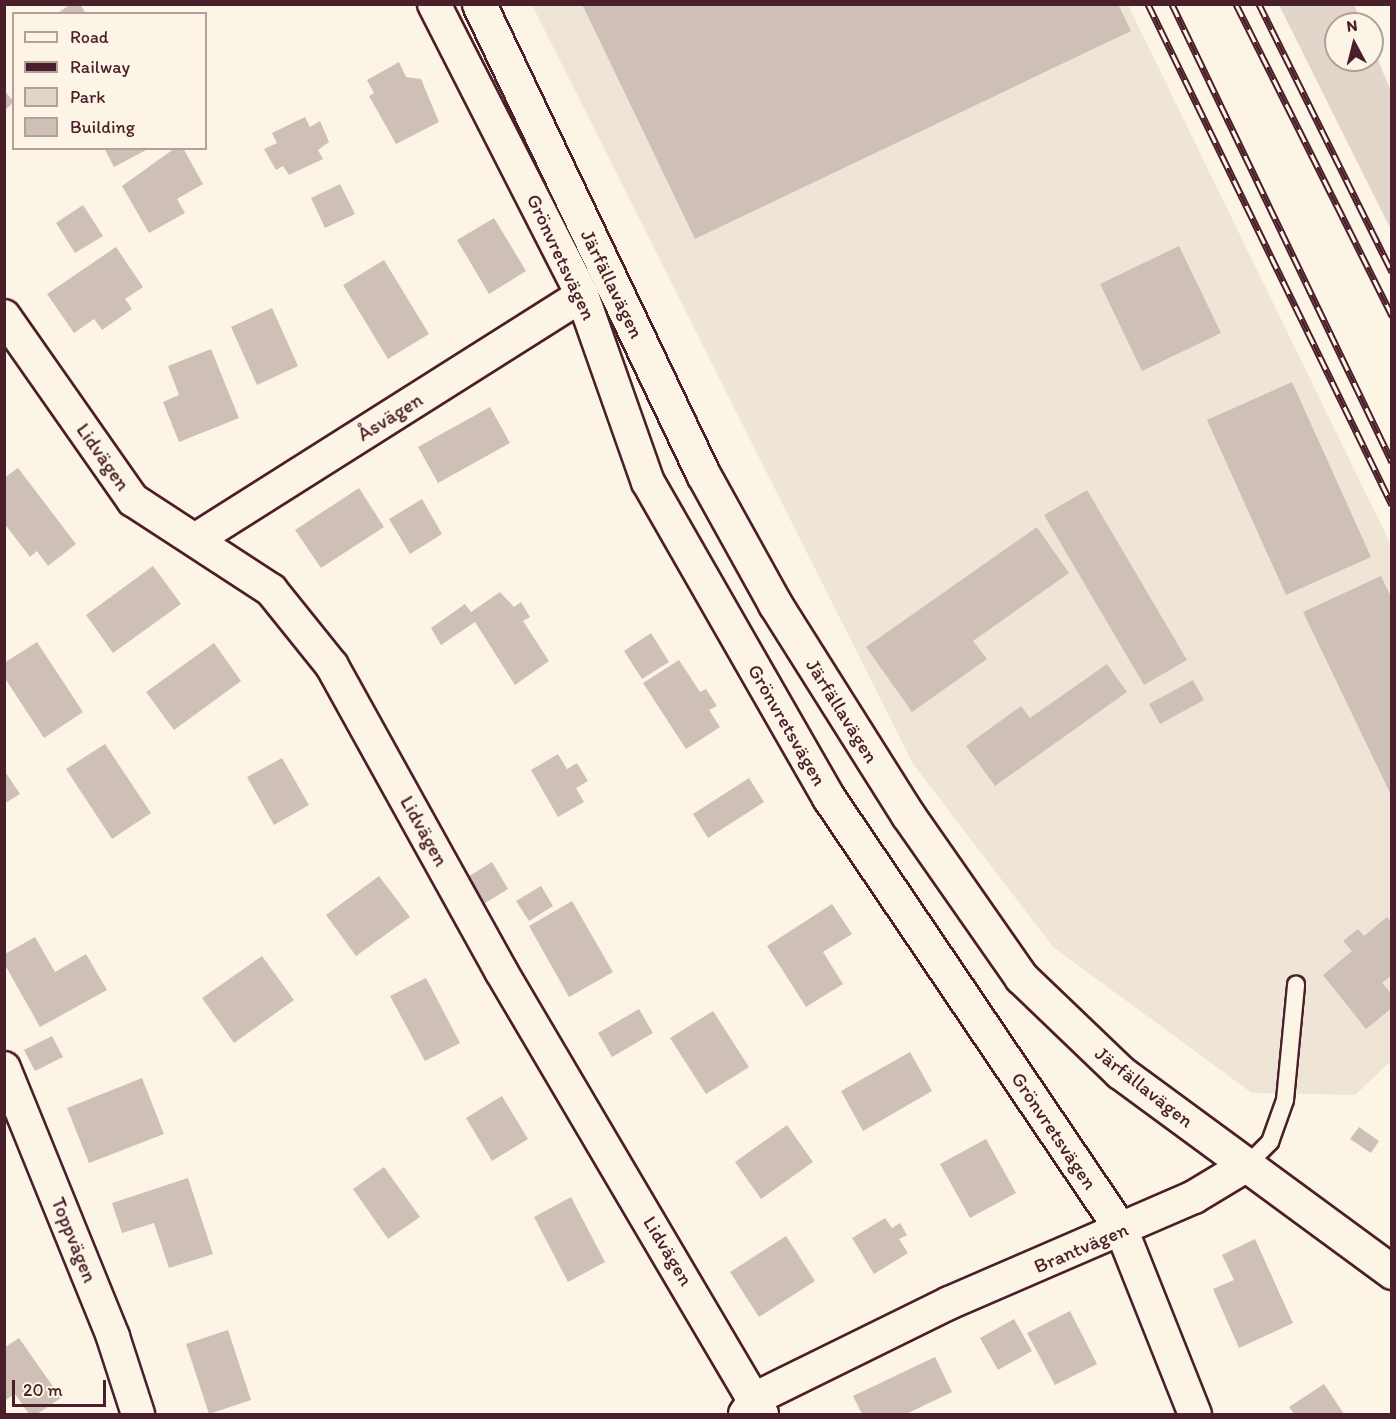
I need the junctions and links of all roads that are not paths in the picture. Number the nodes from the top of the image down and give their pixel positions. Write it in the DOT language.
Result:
graph roads {
  1 [pos="434,4"];
  2 [pos="479,4"];
  3 [pos="582,295"];
  4 [pos="4,316"];
  5 [pos="198,538"];
  6 [pos="1296,986"];
  7 [pos="4,1068"];
  8 [pos="1247,1165"];
  9 [pos="1122,1231"];
  10 [pos="1392,1272"];
  11 [pos="755,1409"];
  12 [pos="138,1414"];
  13 [pos="1195,1414"];
  1 -- 3 [label="street, Grönvretsvägen"];
  2 -- 8 [label="street, Järfällavägen"];
  3 -- 5 [label="street, Åsvägen"];
  3 -- 9 [label="street, Grönvretsvägen"];
  4 -- 5 [label="street, Lidvägen"];
  5 -- 11 [label="street, Lidvägen"];
  6 -- 8 [label="lane, Brantvägen"];
  7 -- 12 [label="street, Toppvägen"];
  8 -- 9 [label="street, Brantvägen"];
  8 -- 10 [label="street, Järfällavägen"];
  9 -- 11 [label="street, Brantvägen"];
  9 -- 13 [label="street, Grönvretsvägen"];
}
